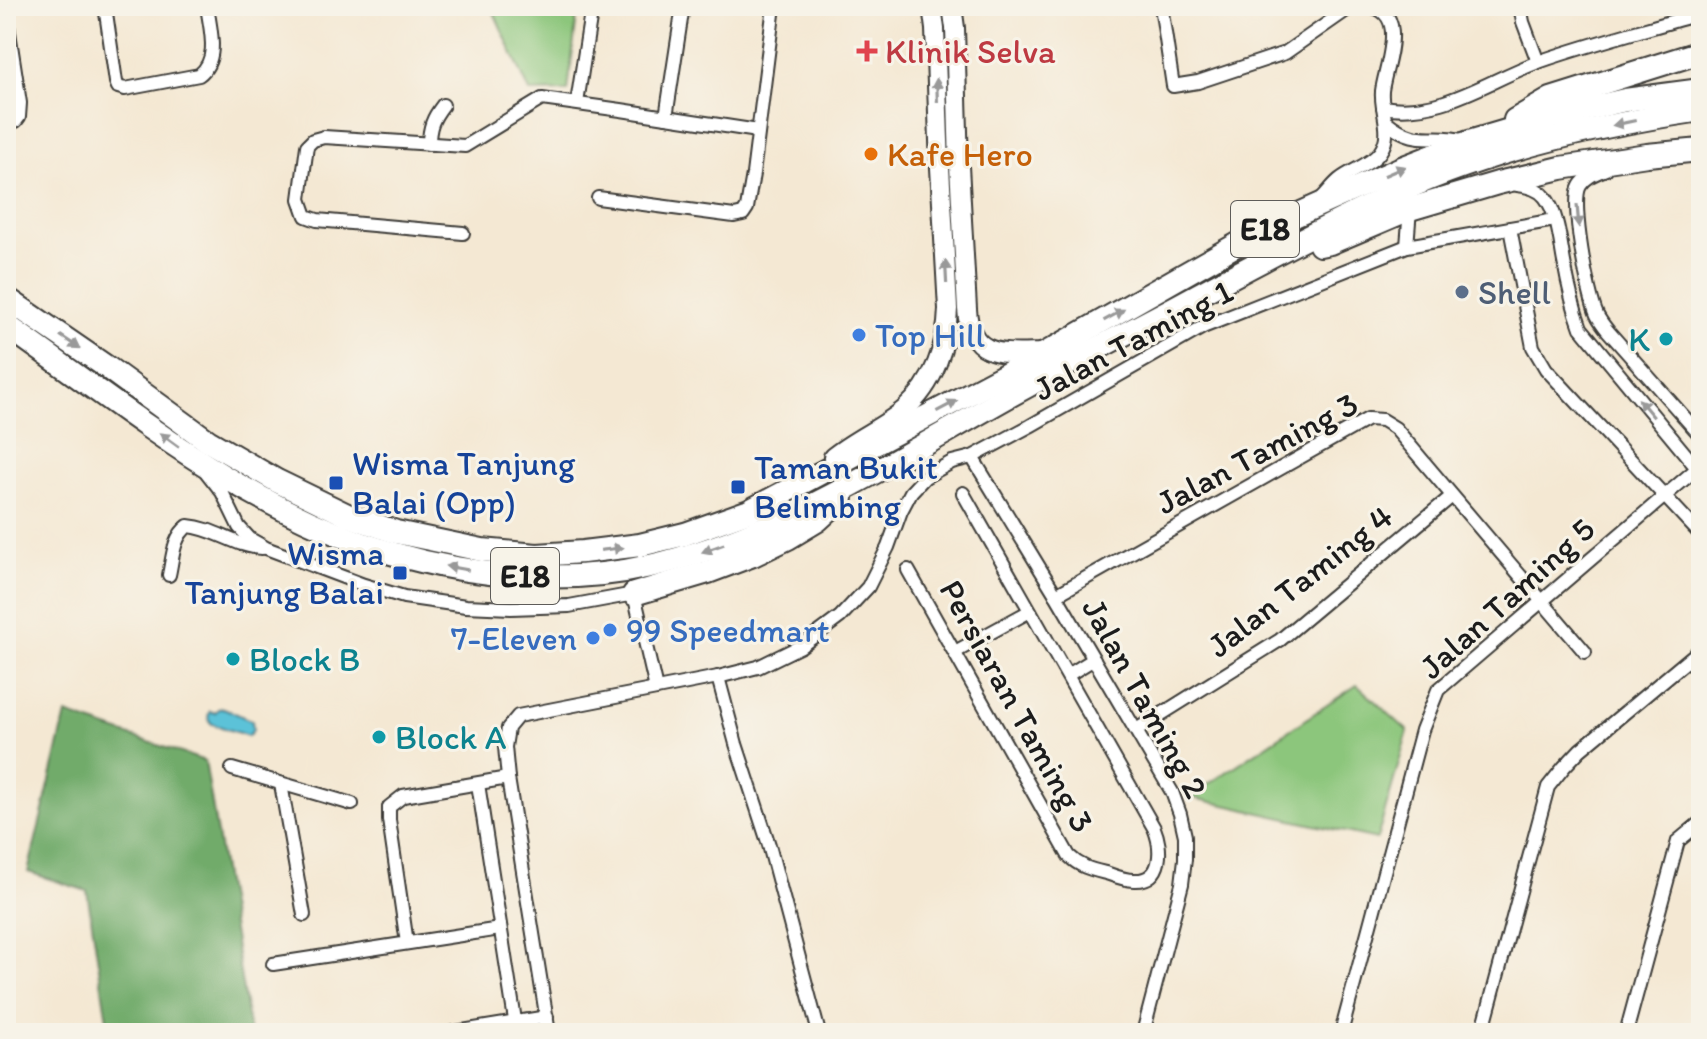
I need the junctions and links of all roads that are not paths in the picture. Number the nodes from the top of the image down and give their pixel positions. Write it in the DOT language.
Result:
graph roads {
  1 [pos="105,6"];
  2 [pos="207,6"];
  3 [pos="592,6"];
  4 [pos="683,6"];
  5 [pos="774,6"];
  6 [pos="932,6"];
  7 [pos="952,6"];
  8 [pos="1161,6"];
  9 [pos="1361,6"];
  10 [pos="1368,6"];
  11 [pos="1520,6"];
  12 [pos="6,13"];
  13 [pos="1701,13"];
  14 [pos="1701,52"];
  15 [pos="1538,62"];
  16 [pos="1701,90"];
  17 [pos="577,103"];
  18 [pos="443,105"];
  19 [pos="1383,107"];
  20 [pos="1701,110"];
  21 [pos="666,117"];
  22 [pos="11,122"];
  23 [pos="1387,122"];
  24 [pos="758,131"];
  25 [pos="1499,133"];
  26 [pos="1469,142"];
  27 [pos="429,144"];
  28 [pos="1701,150"];
  29 [pos="1647,155"];
  30 [pos="1498,183"];
  31 [pos="598,198"];
  32 [pos="1317,205"];
  33 [pos="1410,209"];
  34 [pos="1555,220"];
  35 [pos="1510,228"];
  36 [pos="463,233"];
  37 [pos="1407,246"];
  38 [pos="1269,256"];
  39 [pos="6,298"];
  40 [pos="6,325"];
  41 [pos="1046,353"];
  42 [pos="1701,436"];
  43 [pos="972,457"];
  44 [pos="196,459"];
  45 [pos="1699,469"];
  46 [pos="860,480"];
  47 [pos="804,482"];
  48 [pos="963,493"];
  49 [pos="1452,496"];
  50 [pos="1665,496"];
  51 [pos="233,515"];
  52 [pos="216,533"];
  53 [pos="1701,535"];
  54 [pos="266,548"];
  55 [pos="908,570"];
  56 [pos="169,575"];
  57 [pos="634,594"];
  58 [pos="1056,595"];
  59 [pos="1542,601"];
  60 [pos="1030,611"];
  61 [pos="1701,649"];
  62 [pos="955,652"];
  63 [pos="1585,652"];
  64 [pos="1094,659"];
  65 [pos="1068,675"];
  66 [pos="718,677"];
  67 [pos="656,689"];
  68 [pos="1136,730"];
  69 [pos="232,769"];
  70 [pos="508,778"];
  71 [pos="281,784"];
  72 [pos="478,784"];
  73 [pos="352,804"];
  74 [pos="1701,822"];
  75 [pos="304,915"];
  76 [pos="500,929"];
  77 [pos="407,943"];
  78 [pos="273,964"];
  79 [pos="547,1017"];
  80 [pos="516,1028"];
  81 [pos="450,1033"];
  82 [pos="549,1033"];
  83 [pos="819,1033"];
  84 [pos="1143,1033"];
  85 [pos="1341,1033"];
  86 [pos="1482,1033"];
  87 [pos="1626,1033"];
  1 -- 2 [label="street"];
  3 -- 17 [label="street"];
  4 -- 21 [label="street"];
  5 -- 24 [label="street"];
  47 -- 6 [label="main road, one-way"];
  7 -- 41 [label="main road"];
  8 -- 9 [label="street"];
  10 -- 19 [label="street"];
  11 -- 15 [label="street"];
  12 -- 22 [label="street"];
  13 -- 15 [label="street"];
  14 -- 25 [label="highway"];
  15 -- 19 [label="street"];
  16 -- 25 [label="highway, E18"];
  17 -- 21 [label="street"];
  17 -- 27 [label="street"];
  18 -- 27 [label="street"];
  19 -- 23 [label="street"];
  20 -- 38 [label="highway, E18, one-way"];
  21 -- 24 [label="street"];
  23 -- 26 [label="street"];
  23 -- 32 [label="street"];
  24 -- 31 [label="street"];
  25 -- 26 [label="highway, E18"];
  32 -- 26 [label="highway, E18, one-way"];
  27 -- 36 [label="street"];
  28 -- 29 [label="highway"];
  29 -- 30 [label="highway"];
  29 -- 42 [label="street, one-way"];
  30 -- 33 [label="highway"];
  30 -- 34 [label="street"];
  41 -- 32 [label="highway, E18, one-way"];
  33 -- 37 [label="street"];
  33 -- 38 [label="highway"];
  34 -- 35 [label="street, Jalan Taming 1"];
  45 -- 34 [label="street, one-way"];
  35 -- 37 [label="street, Jalan Taming 1"];
  35 -- 50 [label="street"];
  37 -- 43 [label="street, Jalan Taming 1"];
  38 -- 46 [label="highway, E18"];
  39 -- 47 [label="highway, E18, one-way"];
  44 -- 40 [label="highway, E18, one-way"];
  47 -- 41 [label="highway, E18, one-way"];
  43 -- 58 [label="street, Jalan Taming 2"];
  43 -- 66 [label="street, Jalan Taming 1"];
  46 -- 44 [label="highway, E18, one-way"];
  44 -- 51 [label="street"];
  45 -- 50 [label="street, Jalan Taming 5"];
  46 -- 57 [label="highway"];
  48 -- 60 [label="street"];
  49 -- 58 [label="street, Jalan Taming 3"];
  49 -- 59 [label="street, Jalan Taming 3"];
  49 -- 68 [label="street, Jalan Taming 4"];
  50 -- 53 [label="street"];
  50 -- 59 [label="street, Jalan Taming 5"];
  51 -- 52 [label="street"];
  51 -- 54 [label="street"];
  52 -- 54 [label="street"];
  52 -- 56 [label="street"];
  54 -- 57 [label="street"];
  55 -- 62 [label="street, Persiaran Taming 3"];
  57 -- 67 [label="street"];
  58 -- 64 [label="street, Jalan Taming 2"];
  59 -- 63 [label="street, Jalan Taming 3"];
  59 -- 85 [label="street, Jalan Taming 5"];
  60 -- 62 [label="street"];
  60 -- 65 [label="street"];
  61 -- 86 [label="street"];
  62 -- 65 [label="street, Persiaran Taming 3"];
  64 -- 65 [label="street"];
  64 -- 68 [label="street, Jalan Taming 2"];
  66 -- 67 [label="street, Jalan Taming 1"];
  66 -- 83 [label="street"];
  67 -- 70 [label="street, Jalan Taming 1"];
  68 -- 84 [label="street, Jalan Taming 2"];
  69 -- 71 [label="street"];
  70 -- 72 [label="street"];
  70 -- 79 [label="street, Jalan Taming 1"];
  71 -- 73 [label="street"];
  71 -- 75 [label="street"];
  72 -- 76 [label="street"];
  72 -- 77 [label="street"];
  74 -- 87 [label="street"];
  76 -- 77 [label="street"];
  76 -- 80 [label="street"];
  77 -- 78 [label="street"];
  79 -- 80 [label="street"];
  79 -- 82 [label="street, Jalan Taming 1"];
  80 -- 81 [label="street"];
}
